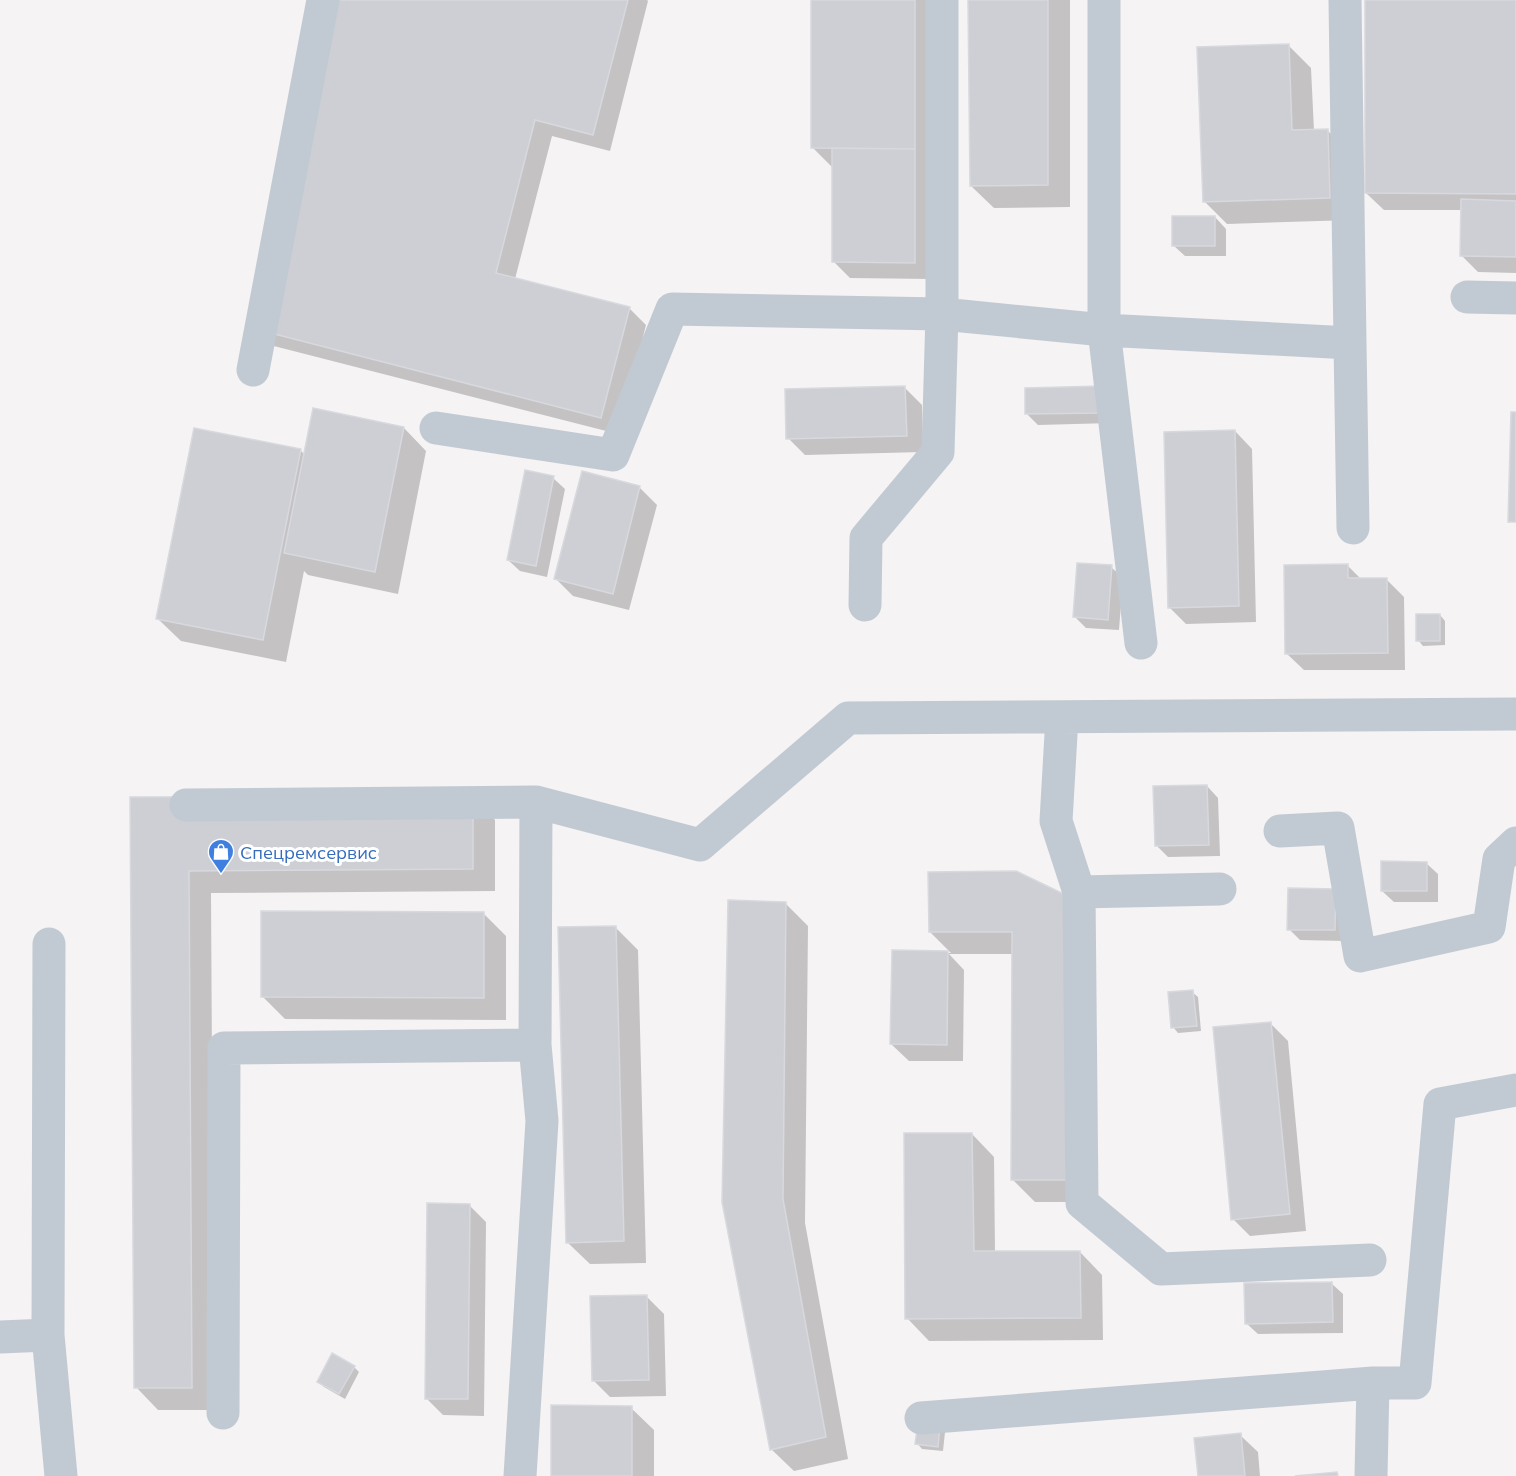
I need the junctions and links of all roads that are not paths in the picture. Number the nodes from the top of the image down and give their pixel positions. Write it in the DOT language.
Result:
graph roads {
  1 [pos="323,0"];
  2 [pos="942,0"];
  3 [pos="1104,0"];
  4 [pos="1345,0"];
  5 [pos="1467,297"];
  6 [pos="1516,298"];
  7 [pos="942,314"];
  8 [pos="1104,330"];
  9 [pos="1350,343"];
  10 [pos="253,370"];
  11 [pos="436,428"];
  12 [pos="1353,528"];
  13 [pos="865,605"];
  14 [pos="1141,643"];
  15 [pos="1516,714"];
  16 [pos="1062,717"];
  17 [pos="536,802"];
  18 [pos="186,805"];
  19 [pos="1280,831"];
  20 [pos="1516,843"];
  21 [pos="1220,889"];
  22 [pos="1079,892"];
  23 [pos="50,944"];
  24 [pos="535,1045"];
  25 [pos="1516,1090"];
  26 [pos="1370,1260"];
  27 [pos="48,1335"];
  28 [pos="0,1337"];
  29 [pos="1373,1383"];
  30 [pos="223,1413"];
  31 [pos="921,1418"];
  32 [pos="61,1476"];
  33 [pos="520,1476"];
  34 [pos="1371,1476"];
  1 -- 10 [label="lane"];
  2 -- 7 [label="lane"];
  3 -- 8 [label="lane"];
  4 -- 9 [label="lane"];
  5 -- 6 [label="lane"];
  7 -- 8 [label="lane"];
  7 -- 11 [label="lane"];
  7 -- 13 [label="lane"];
  8 -- 9 [label="lane"];
  8 -- 14 [label="lane"];
  9 -- 12 [label="lane"];
  15 -- 16 [label="lane"];
  16 -- 17 [label="lane"];
  16 -- 22 [label="lane"];
  17 -- 18 [label="lane"];
  17 -- 24 [label="lane"];
  19 -- 20 [label="lane"];
  21 -- 22 [label="lane"];
  22 -- 26 [label="lane"];
  23 -- 27 [label="lane"];
  24 -- 30 [label="lane"];
  24 -- 33 [label="lane"];
  25 -- 29 [label="lane"];
  27 -- 28 [label="lane"];
  27 -- 32 [label="lane"];
  29 -- 31 [label="lane"];
  29 -- 34 [label="lane"];
}
